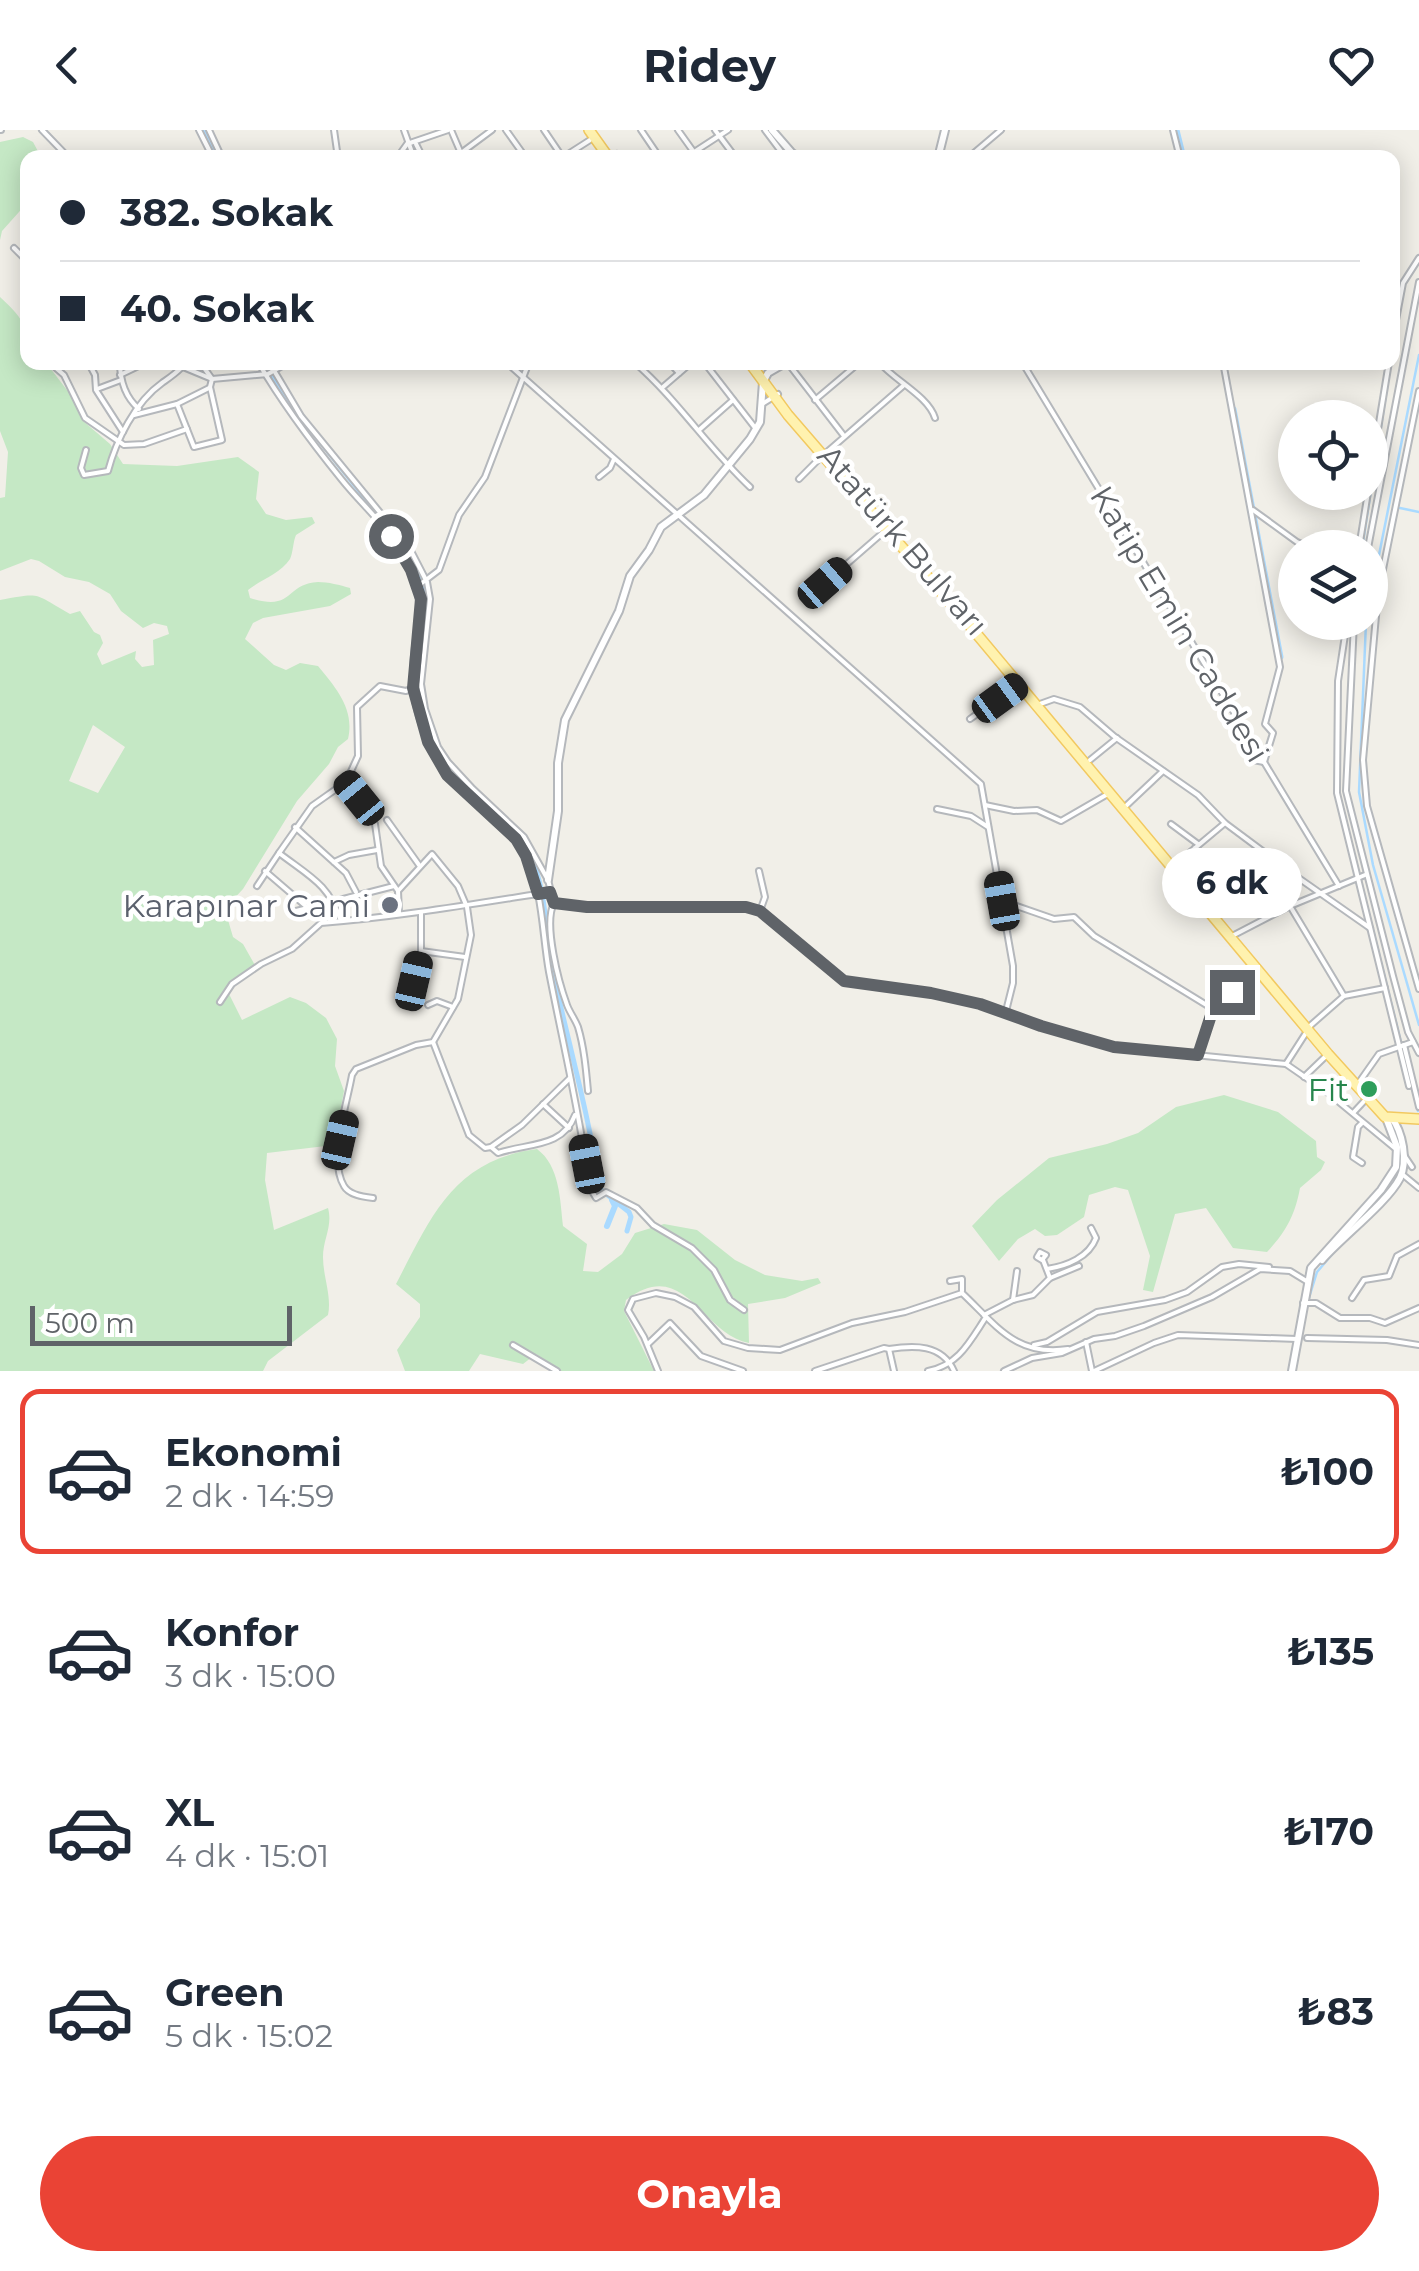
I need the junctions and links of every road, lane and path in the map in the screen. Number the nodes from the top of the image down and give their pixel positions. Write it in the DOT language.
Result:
graph roads {
  1 [pos="42,130"];
  2 [pos="404,130"];
  3 [pos="450,130"];
  4 [pos="492,130"];
  5 [pos="678,130"];
  6 [pos="728,130"];
  7 [pos="768,130"];
  8 [pos="1000,130"];
  9 [pos="717,132"];
  10 [pos="416,142"];
  11 [pos="407,144"];
  12 [pos="61,149"];
  13 [pos="403,150"];
  14 [pos="410,150"];
  15 [pos="419,150"];
  16 [pos="468,150"];
  17 [pos="693,150"];
  18 [pos="695,150"];
  19 [pos="789,150"];
  20 [pos="977,150"];
  21 [pos="14,248"];
  22 [pos="20,254"];
  23 [pos="1419,258"];
  24 [pos="1419,282"];
  25 [pos="1400,294"];
  26 [pos="58,370"];
  27 [pos="92,370"];
  28 [pos="120,370"];
  29 [pos="134,370"];
  30 [pos="179,370"];
  31 [pos="187,370"];
  32 [pos="206,370"];
  33 [pos="267,370"];
  34 [pos="270,370"];
  35 [pos="275,370"];
  36 [pos="516,370"];
  37 [pos="526,370"];
  38 [pos="643,370"];
  39 [pos="676,370"];
  40 [pos="683,370"];
  41 [pos="710,370"];
  42 [pos="757,370"];
  43 [pos="773,370"];
  44 [pos="793,370"];
  45 [pos="851,370"];
  46 [pos="886,370"];
  47 [pos="1027,370"];
  48 [pos="1224,370"];
  49 [pos="1388,370"];
  50 [pos="270,373"];
  51 [pos="679,373"];
  52 [pos="524,377"];
  53 [pos="120,378"];
  54 [pos="212,379"];
  55 [pos="764,380"];
  56 [pos="903,386"];
  57 [pos="210,387"];
  58 [pos="663,387"];
  59 [pos="96,390"];
  60 [pos="1419,391"];
  61 [pos="776,396"];
  62 [pos="733,400"];
  63 [pos="815,400"];
  64 [pos="1383,400"];
  65 [pos="177,404"];
  66 [pos="762,404"];
  67 [pos="139,409"];
  68 [pos="134,415"];
  69 [pos="935,418"];
  70 [pos="187,429"];
  71 [pos="756,429"];
  72 [pos="698,430"];
  73 [pos="122,432"];
  74 [pos="844,436"];
  75 [pos="117,440"];
  76 [pos="86,450"];
  77 [pos="825,453"];
  78 [pos="614,459"];
  79 [pos="727,466"];
  80 [pos="599,477"];
  81 [pos="799,479"];
  82 [pos="750,487"];
  83 [pos="1251,509"];
  84 [pos="676,514"];
  85 [pos="887,528"];
  86 [pos="1282,530"];
  87 [pos="1371,530"];
  88 [pos="825,583"];
  89 [pos="422,584"];
  90 [pos="1344,640"];
  91 [pos="1353,640"];
  92 [pos="1019,684"];
  93 [pos="413,688"];
  94 [pos="1040,704"];
  95 [pos="970,719"];
  96 [pos="1118,738"];
  97 [pos="1090,760"];
  98 [pos="1253,760"];
  99 [pos="1264,762"];
  100 [pos="1163,771"];
  101 [pos="346,782"];
  102 [pos="1110,792"];
  103 [pos="985,805"];
  104 [pos="1127,805"];
  105 [pos="936,809"];
  106 [pos="387,820"];
  107 [pos="1225,823"];
  108 [pos="1171,824"];
  109 [pos="988,827"];
  110 [pos="295,828"];
  111 [pos="1196,846"];
  112 [pos="378,849"];
  113 [pos="279,853"];
  114 [pos="334,862"];
  115 [pos="1176,864"];
  116 [pos="1280,864"];
  117 [pos="419,865"];
  118 [pos="266,871"];
  119 [pos="760,871"];
  120 [pos="1361,877"];
  121 [pos="548,880"];
  122 [pos="1226,885"];
  123 [pos="257,886"];
  124 [pos="1339,886"];
  125 [pos="396,889"];
  126 [pos="548,893"];
  127 [pos="1322,893"];
  128 [pos="357,894"];
  129 [pos="538,894"];
  130 [pos="335,901"];
  131 [pos="1002,901"];
  132 [pos="554,903"];
  133 [pos="1290,906"];
  134 [pos="468,907"];
  135 [pos="308,908"];
  136 [pos="296,911"];
  137 [pos="760,911"];
  138 [pos="422,912"];
  139 [pos="399,913"];
  140 [pos="341,922"];
  141 [pos="1370,928"];
  142 [pos="1232,936"];
  143 [pos="421,951"];
  144 [pos="465,957"];
  145 [pos="1258,970"];
  146 [pos="1417,977"];
  147 [pos="1385,988"];
  148 [pos="1419,989"];
  149 [pos="1344,996"];
  150 [pos="220,1002"];
  151 [pos="408,1002"];
  152 [pos="428,1005"];
  153 [pos="453,1007"];
  154 [pos="1213,1009"];
  155 [pos="1006,1012"];
  156 [pos="1310,1028"];
  157 [pos="433,1042"];
  158 [pos="1412,1042"];
  159 [pos="1402,1046"];
  160 [pos="1419,1052"];
  161 [pos="1328,1054"];
  162 [pos="1198,1055"];
  163 [pos="1286,1064"];
  164 [pos="572,1077"];
  165 [pos="1304,1077"];
  166 [pos="1360,1081"];
  167 [pos="1409,1086"];
  168 [pos="588,1091"];
  169 [pos="1368,1097"];
  170 [pos="543,1104"];
  171 [pos="1419,1107"];
  172 [pos="577,1110"];
  173 [pos="1352,1113"];
  174 [pos="1390,1117"];
  175 [pos="1419,1118"];
  176 [pos="1362,1122"];
  177 [pos="570,1129"];
  178 [pos="491,1147"];
  179 [pos="1400,1152"];
  180 [pos="1362,1163"];
  181 [pos="1412,1167"];
  182 [pos="1402,1174"];
  183 [pos="1419,1188"];
  184 [pos="373,1198"];
  185 [pos="1091,1228"];
  186 [pos="1419,1244"];
  187 [pos="1043,1260"];
  188 [pos="1079,1266"];
  189 [pos="1047,1268"];
  190 [pos="1271,1268"];
  191 [pos="1017,1271"];
  192 [pos="1050,1278"];
  193 [pos="950,1280"];
  194 [pos="1308,1282"];
  195 [pos="962,1293"];
  196 [pos="1352,1298"];
  197 [pos="1013,1300"];
  198 [pos="1306,1303"];
  199 [pos="1419,1308"];
  200 [pos="744,1310"];
  201 [pos="985,1316"];
  202 [pos="1297,1338"];
  203 [pos="1307,1338"];
  204 [pos="1086,1342"];
  205 [pos="513,1345"];
  206 [pos="1419,1345"];
  207 [pos="647,1346"];
  208 [pos="1029,1346"];
  209 [pos="889,1349"];
  210 [pos="1068,1349"];
  211 [pos="951,1364"];
  212 [pos="557,1371"];
  213 [pos="658,1371"];
  214 [pos="742,1371"];
  215 [pos="815,1371"];
  216 [pos="894,1371"];
  217 [pos="928,1371"];
  218 [pos="954,1371"];
  219 [pos="1004,1371"];
  220 [pos="1093,1371"];
  221 [pos="1292,1371"];
  1 -- 12 [label="street"];
  2 -- 11 [label="street"];
  3 -- 10 [label="street"];
  4 -- 16 [label="street"];
  5 -- 17 [label="street"];
  6 -- 9 [label="street"];
  7 -- 19 [label="street"];
  8 -- 20 [label="street"];
  9 -- 18 [label="street"];
  10 -- 11 [label="street"];
  10 -- 15 [label="street"];
  11 -- 13 [label="street"];
  11 -- 14 [label="street"];
  21 -- 22 [label="street"];
  23 -- 25 [label="street"];
  24 -- 87 [label="street"];
  26 -- 75 [label="street"];
  27 -- 59 [label="street"];
  28 -- 53 [label="street"];
  29 -- 53 [label="street"];
  30 -- 67 [label="street"];
  31 -- 54 [label="street"];
  32 -- 54 [label="street"];
  33 -- 50 [label="street"];
  34 -- 50 [label="street"];
  35 -- 50 [label="street"];
  36 -- 52 [label="street"];
  37 -- 52 [label="street"];
  38 -- 58 [label="street"];
  39 -- 51 [label="street"];
  40 -- 51 [label="street"];
  41 -- 62 [label="street"];
  42 -- 55 [label="main road, Atatürk Bulvarı"];
  43 -- 55 [label="street"];
  44 -- 63 [label="street"];
  45 -- 63 [label="street"];
  46 -- 56 [label="street"];
  47 -- 99 [label="street, Katip Emin Caddesi"];
  48 -- 83 [label="street"];
  49 -- 64 [label="street"];
  50 -- 54 [label="street"];
  50 -- 89 [label="street"];
  50 -- 89 [label="street"];
  51 -- 58 [label="street"];
  52 -- 78 [label="street"];
  52 -- 89 [label="street"];
  53 -- 59 [label="street"];
  53 -- 67 [label="street"];
  54 -- 57 [label="street"];
  55 -- 61 [label="main road, Atatürk Bulvarı"];
  55 -- 66 [label="street"];
  56 -- 69 [label="street"];
  56 -- 74 [label="street"];
  57 -- 65 [label="street"];
  57 -- 70 [label="street"];
  58 -- 72 [label="street"];
  59 -- 73 [label="street"];
  60 -- 146 [label="street"];
  61 -- 66 [label="street"];
  61 -- 77 [label="main road, Atatürk Bulvarı"];
  62 -- 71 [label="street"];
  62 -- 72 [label="street"];
  63 -- 74 [label="street"];
  65 -- 68 [label="street"];
  65 -- 70 [label="street"];
  66 -- 71 [label="street"];
  67 -- 68 [label="street"];
  68 -- 73 [label="street"];
  70 -- 75 [label="street"];
  71 -- 79 [label="street"];
  72 -- 79 [label="street"];
  73 -- 75 [label="street"];
  74 -- 77 [label="street"];
  75 -- 76 [label="street"];
  77 -- 81 [label="street"];
  77 -- 85 [label="main road, Atatürk Bulvarı"];
  77 -- 94 [label="main road, Atatürk Bulvarı"];
  78 -- 80 [label="street"];
  78 -- 84 [label="street"];
  79 -- 82 [label="street"];
  79 -- 84 [label="street"];
  83 -- 86 [label="street"];
  83 -- 99 [label="street"];
  84 -- 103 [label="street"];
  84 -- 121 [label="street"];
  85 -- 88 [label="street"];
  85 -- 92 [label="main road, Atatürk Bulvarı"];
  89 -- 93 [label="street"];
  89 -- 121 [label="street"];
  90 -- 120 [label="street"];
  91 -- 120 [label="street"];
  92 -- 94 [label="main road, Atatürk Bulvarı"];
  92 -- 95 [label="street"];
  93 -- 101 [label="street"];
  93 -- 129 [label="street"];
  94 -- 96 [label="street"];
  94 -- 97 [label="main road, Atatürk Bulvarı"];
  94 -- 102 [label="main road, Atatürk Bulvarı"];
  96 -- 97 [label="street"];
  96 -- 100 [label="street"];
  97 -- 104 [label="main road, Atatürk Bulvarı"];
  98 -- 99 [label="street"];
  99 -- 124 [label="street, Katip Emin Caddesi"];
  100 -- 104 [label="street"];
  100 -- 107 [label="street"];
  101 -- 110 [label="street"];
  101 -- 112 [label="street"];
  102 -- 103 [label="street"];
  102 -- 142 [label="main road, Atatürk Bulvarı"];
  103 -- 109 [label="street"];
  104 -- 115 [label="main road, Atatürk Bulvarı"];
  105 -- 109 [label="street"];
  106 -- 117 [label="street"];
  107 -- 111 [label="street"];
  107 -- 116 [label="street"];
  108 -- 111 [label="street"];
  109 -- 131 [label="street"];
  110 -- 113 [label="street"];
  110 -- 114 [label="street"];
  111 -- 115 [label="street"];
  111 -- 122 [label="street"];
  112 -- 114 [label="street"];
  112 -- 125 [label="street"];
  113 -- 118 [label="street"];
  113 -- 130 [label="street"];
  114 -- 128 [label="street"];
  115 -- 142 [label="main road, Atatürk Bulvarı"];
  116 -- 127 [label="street"];
  116 -- 133 [label="street"];
  117 -- 125 [label="street"];
  117 -- 134 [label="street"];
  118 -- 123 [label="street"];
  118 -- 135 [label="street"];
  119 -- 137 [label="street"];
  120 -- 124 [label="street"];
  120 -- 141 [label="street"];
  120 -- 158 [label="street"];
  121 -- 126 [label="street"];
  124 -- 127 [label="street"];
  125 -- 128 [label="street"];
  125 -- 139 [label="street"];
  126 -- 129 [label="street"];
  126 -- 132 [label="street"];
  127 -- 133 [label="street"];
  127 -- 141 [label="street"];
  128 -- 130 [label="street"];
  129 -- 134 [label="street"];
  129 -- 164 [label="street"];
  130 -- 135 [label="street"];
  130 -- 140 [label="street"];
  131 -- 154 [label="street"];
  131 -- 155 [label="street"];
  132 -- 137 [label="street"];
  132 -- 168 [label="street"];
  133 -- 142 [label="street"];
  133 -- 149 [label="street"];
  134 -- 138 [label="street"];
  134 -- 144 [label="street"];
  135 -- 136 [label="street"];
  137 -- 155 [label="street"];
  138 -- 139 [label="street"];
  138 -- 143 [label="street"];
  139 -- 140 [label="street"];
  140 -- 150 [label="street"];
  141 -- 147 [label="street"];
  142 -- 145 [label="main road, Atatürk Bulvarı"];
  142 -- 156 [label="main road, Atatürk Bulvarı"];
  143 -- 144 [label="street"];
  143 -- 151 [label="street"];
  144 -- 153 [label="street"];
  145 -- 154 [label="street"];
  145 -- 156 [label="main road, Atatürk Bulvarı"];
  146 -- 148 [label="street"];
  147 -- 149 [label="street"];
  147 -- 159 [label="street"];
  149 -- 156 [label="street"];
  152 -- 153 [label="street"];
  153 -- 157 [label="street"];
  154 -- 162 [label="street"];
  155 -- 162 [label="street"];
  156 -- 161 [label="main road, Atatürk Bulvarı"];
  156 -- 163 [label="street"];
  156 -- 166 [label="main road, Atatürk Bulvarı"];
  157 -- 178 [label="street"];
  157 -- 184 [label="street"];
  158 -- 159 [label="street"];
  158 -- 160 [label="street"];
  159 -- 166 [label="street"];
  159 -- 167 [label="street"];
  159 -- 171 [label="street"];
  161 -- 165 [label="street"];
  161 -- 169 [label="main road, Atatürk Bulvarı"];
  162 -- 163 [label="street"];
  163 -- 165 [label="street"];
  164 -- 170 [label="street"];
  164 -- 172 [label="street"];
  165 -- 173 [label="street"];
  166 -- 174 [label="main road, Atatürk Bulvarı"];
  169 -- 173 [label="street"];
  169 -- 174 [label="main road, Atatürk Bulvarı"];
  170 -- 177 [label="street"];
  170 -- 178 [label="street"];
  172 -- 177 [label="street"];
  172 -- 200 [label="street"];
  173 -- 176 [label="street"];
  174 -- 175 [label="main road"];
  174 -- 179 [label="street"];
  176 -- 179 [label="street"];
  176 -- 180 [label="street"];
  177 -- 178 [label="street"];
  179 -- 181 [label="street"];
  179 -- 182 [label="street"];
  179 -- 194 [label="street"];
  182 -- 183 [label="street"];
  182 -- 194 [label="street"];
  185 -- 189 [label="street"];
  186 -- 196 [label="street"];
  187 -- 189 [label="street"];
  188 -- 192 [label="street"];
  189 -- 192 [label="street"];
  190 -- 194 [label="street"];
  190 -- 204 [label="street"];
  190 -- 208 [label="street"];
  191 -- 197 [label="street"];
  192 -- 197 [label="street"];
  193 -- 195 [label="street"];
  194 -- 198 [label="street"];
  195 -- 201 [label="street"];
  195 -- 207 [label="street"];
  197 -- 201 [label="street"];
  198 -- 199 [label="street"];
  198 -- 202 [label="street"];
  201 -- 208 [label="street"];
  201 -- 211 [label="street"];
  202 -- 220 [label="street"];
  202 -- 221 [label="street"];
  203 -- 206 [label="street"];
  204 -- 210 [label="street"];
  204 -- 220 [label="street"];
  205 -- 212 [label="street"];
  207 -- 213 [label="street"];
  207 -- 214 [label="street"];
  208 -- 210 [label="street"];
  209 -- 211 [label="street"];
  209 -- 215 [label="street"];
  209 -- 216 [label="street"];
  210 -- 219 [label="street"];
  211 -- 217 [label="street"];
  211 -- 218 [label="street"];
}
